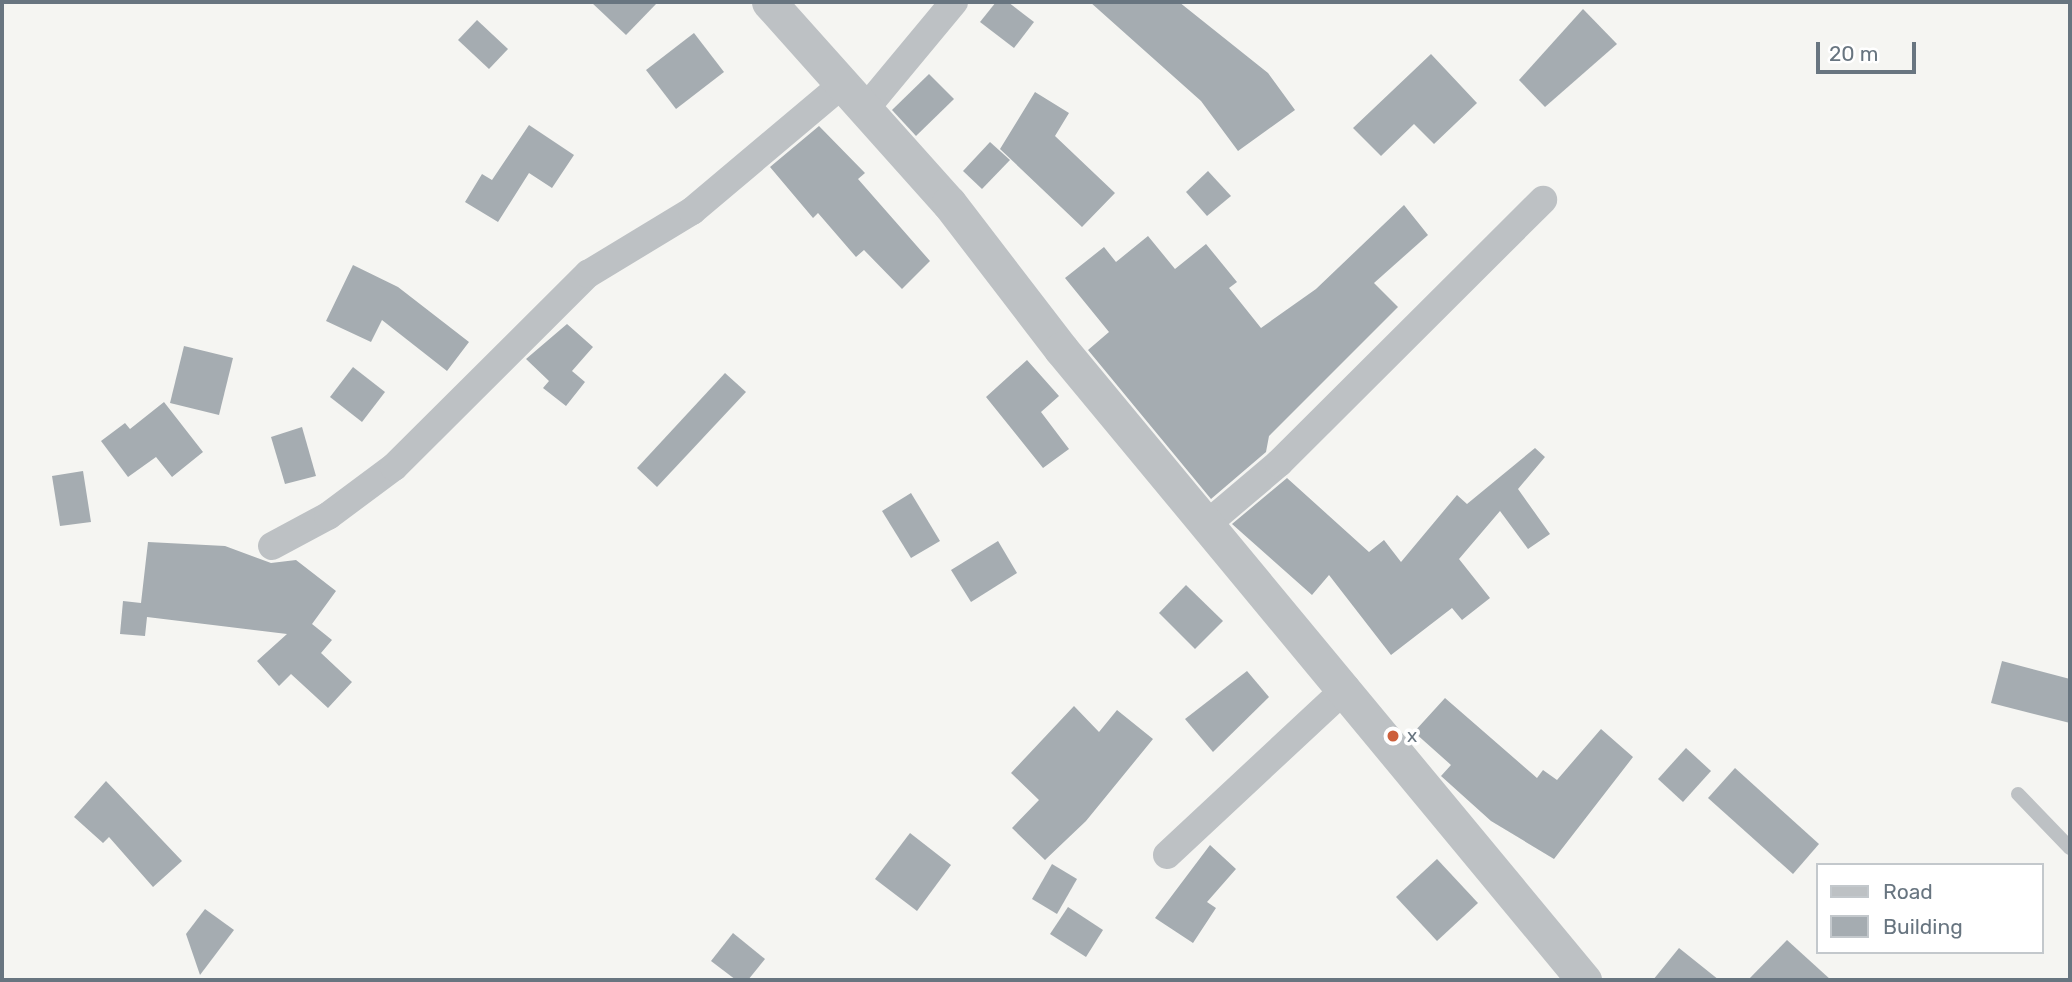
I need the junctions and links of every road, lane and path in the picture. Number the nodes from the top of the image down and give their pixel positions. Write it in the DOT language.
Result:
graph roads {
  1 [pos="769,2"];
  2 [pos="954,2"];
  3 [pos="855,96"];
  4 [pos="1544,200"];
  5 [pos="1206,525"];
  6 [pos="272,546"];
  7 [pos="1346,688"];
  8 [pos="2018,794"];
  9 [pos="2070,848"];
  10 [pos="1167,855"];
  11 [pos="1584,980"];
  1 -- 3 [label="street"];
  2 -- 3 [label="street"];
  3 -- 5 [label="street"];
  3 -- 6 [label="street"];
  4 -- 5 [label="street"];
  5 -- 7 [label="street"];
  7 -- 10 [label="street"];
  7 -- 11 [label="street"];
  8 -- 9 [label="lane"];
}
